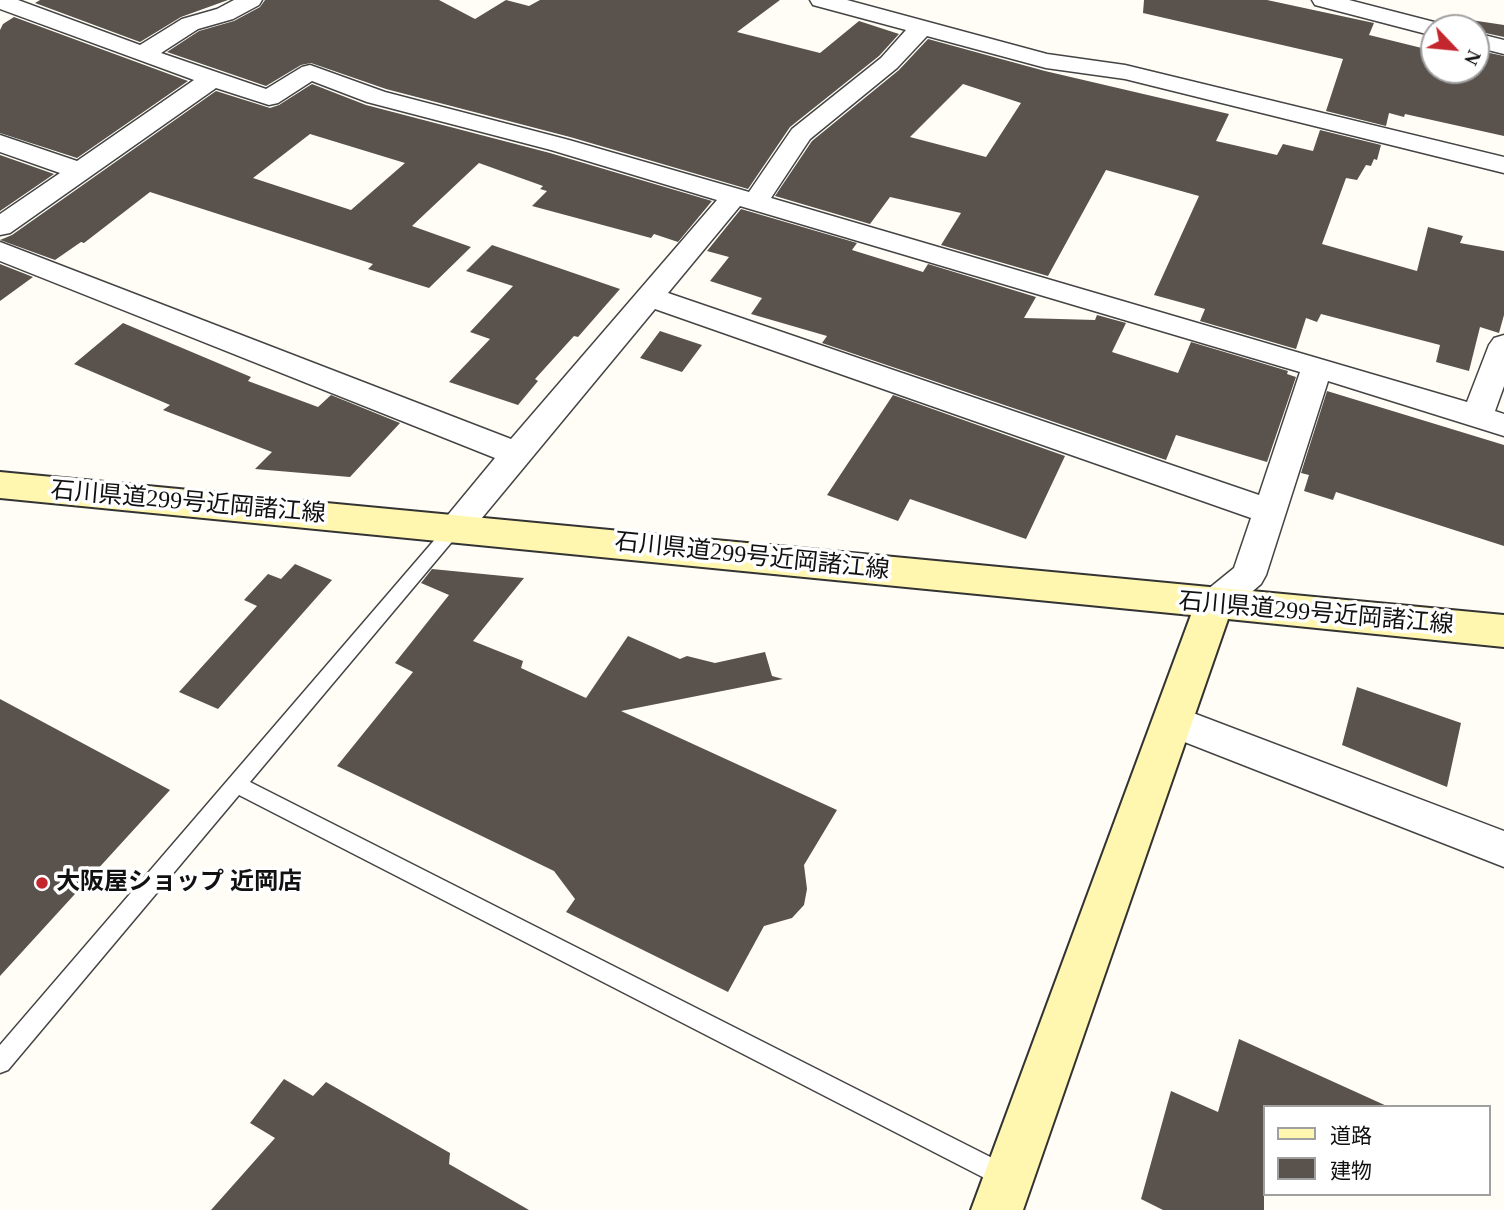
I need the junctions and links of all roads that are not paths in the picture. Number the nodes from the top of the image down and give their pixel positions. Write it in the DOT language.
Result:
graph roads {
  1 [pos="251,0"];
  2 [pos="821,0"];
  3 [pos="1323,0"];
  4 [pos="0,1"];
  5 [pos="1420,25"];
  6 [pos="922,27"];
  7 [pos="142,54"];
  8 [pos="212,79"];
  9 [pos="0,143"];
  10 [pos="1504,165"];
  11 [pos="80,171"];
  12 [pos="743,201"];
  13 [pos="0,226"];
  14 [pos="0,251"];
  15 [pos="649,297"];
  16 [pos="1504,345"];
  17 [pos="1317,367"];
  18 [pos="1491,421"];
  19 [pos="517,454"];
  20 [pos="0,485"];
  21 [pos="1270,512"];
  22 [pos="455,527"];
  23 [pos="1214,604"];
  24 [pos="1504,631"];
  25 [pos="1172,721"];
  26 [pos="238,785"];
  27 [pos="1504,849"];
  28 [pos="0,1062"];
  29 [pos="1003,1194"];
  1 -- 7 [label="street"];
  2 -- 6 [label="street"];
  3 -- 5 [label="street"];
  4 -- 7 [label="street"];
  6 -- 10 [label="street"];
  6 -- 12 [label="street"];
  7 -- 8 [label="street"];
  8 -- 11 [label="street"];
  8 -- 12 [label="street"];
  9 -- 11 [label="street"];
  11 -- 13 [label="street"];
  12 -- 15 [label="street"];
  12 -- 17 [label="street"];
  14 -- 19 [label="street"];
  15 -- 19 [label="street"];
  15 -- 21 [label="street"];
  16 -- 18 [label="street"];
  17 -- 18 [label="street"];
  17 -- 21 [label="street"];
  19 -- 22 [label="street"];
  20 -- 22 [label="main road, 石川県道299号近岡諸江線"];
  21 -- 23 [label="street"];
  22 -- 23 [label="main road, 石川県道299号近岡諸江線"];
  22 -- 26 [label="lane"];
  23 -- 24 [label="main road, 石川県道299号近岡諸江線"];
  23 -- 25 [label="main road"];
  25 -- 27 [label="street"];
  25 -- 29 [label="main road"];
  26 -- 28 [label="lane"];
  26 -- 29 [label="lane"];
}
